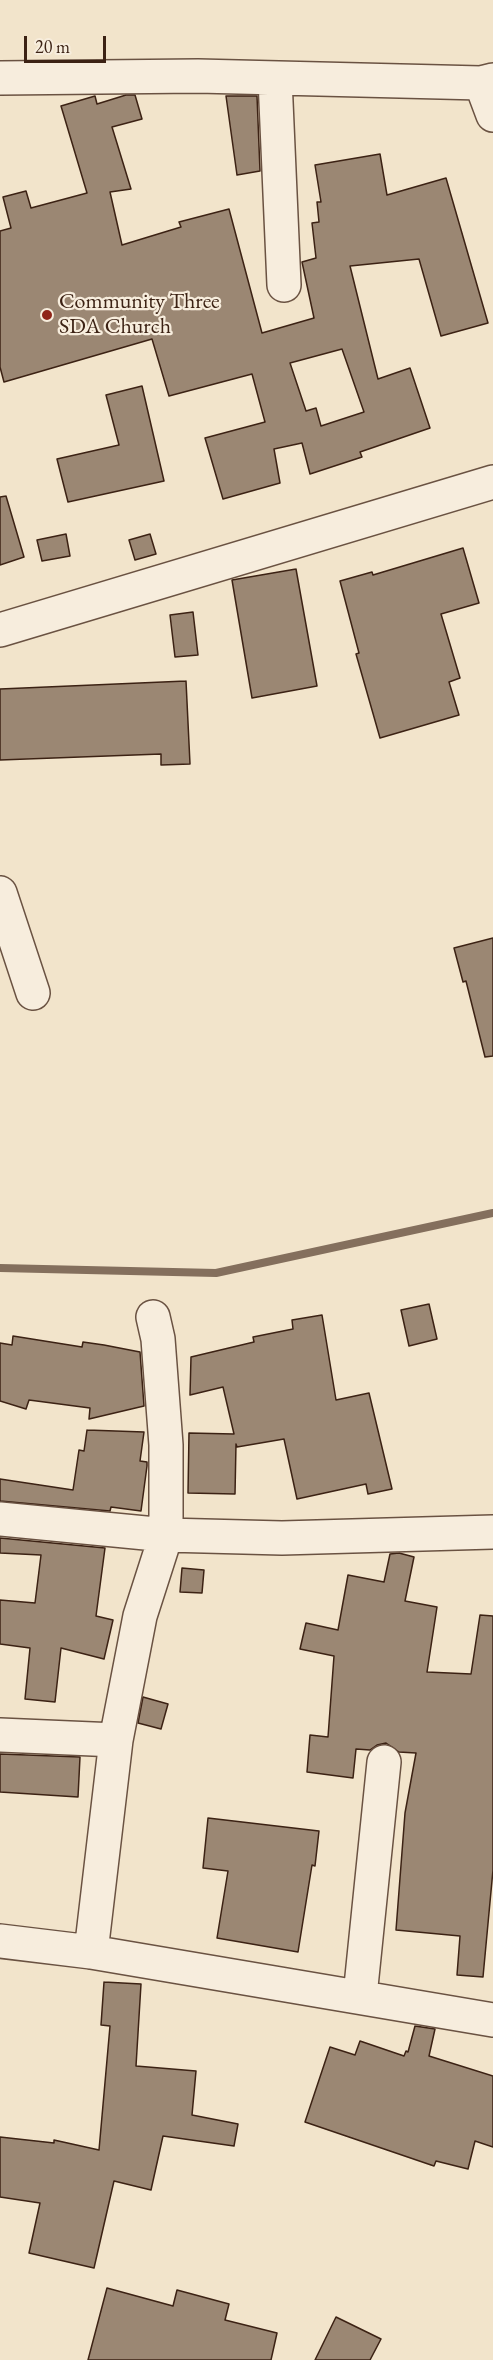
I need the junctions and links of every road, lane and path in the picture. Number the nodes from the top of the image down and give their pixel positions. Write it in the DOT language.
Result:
graph roads {
  1 [pos="0,78"];
  2 [pos="275,78"];
  3 [pos="487,81"];
  4 [pos="493,115"];
  5 [pos="284,285"];
  6 [pos="493,482"];
  7 [pos="0,630"];
  8 [pos="0,893"];
  9 [pos="33,993"];
  10 [pos="153,1317"];
  11 [pos="0,1519"];
  12 [pos="493,1532"];
  13 [pos="166,1535"];
  14 [pos="0,1735"];
  15 [pos="116,1740"];
  16 [pos="384,1762"];
  17 [pos="0,1941"];
  18 [pos="91,1952"];
  19 [pos="360,1996"];
  20 [pos="493,2020"];
  1 -- 2 [label="street"];
  2 -- 3 [label="street"];
  2 -- 5 [label="street"];
  3 -- 4 [label="street"];
  6 -- 7 [label="street"];
  8 -- 9 [label="street"];
  10 -- 13 [label="street"];
  11 -- 13 [label="street"];
  12 -- 13 [label="street"];
  13 -- 15 [label="street"];
  14 -- 15 [label="street"];
  15 -- 18 [label="street"];
  16 -- 19 [label="street"];
  17 -- 18 [label="street"];
  18 -- 19 [label="street"];
  19 -- 20 [label="street"];
}
